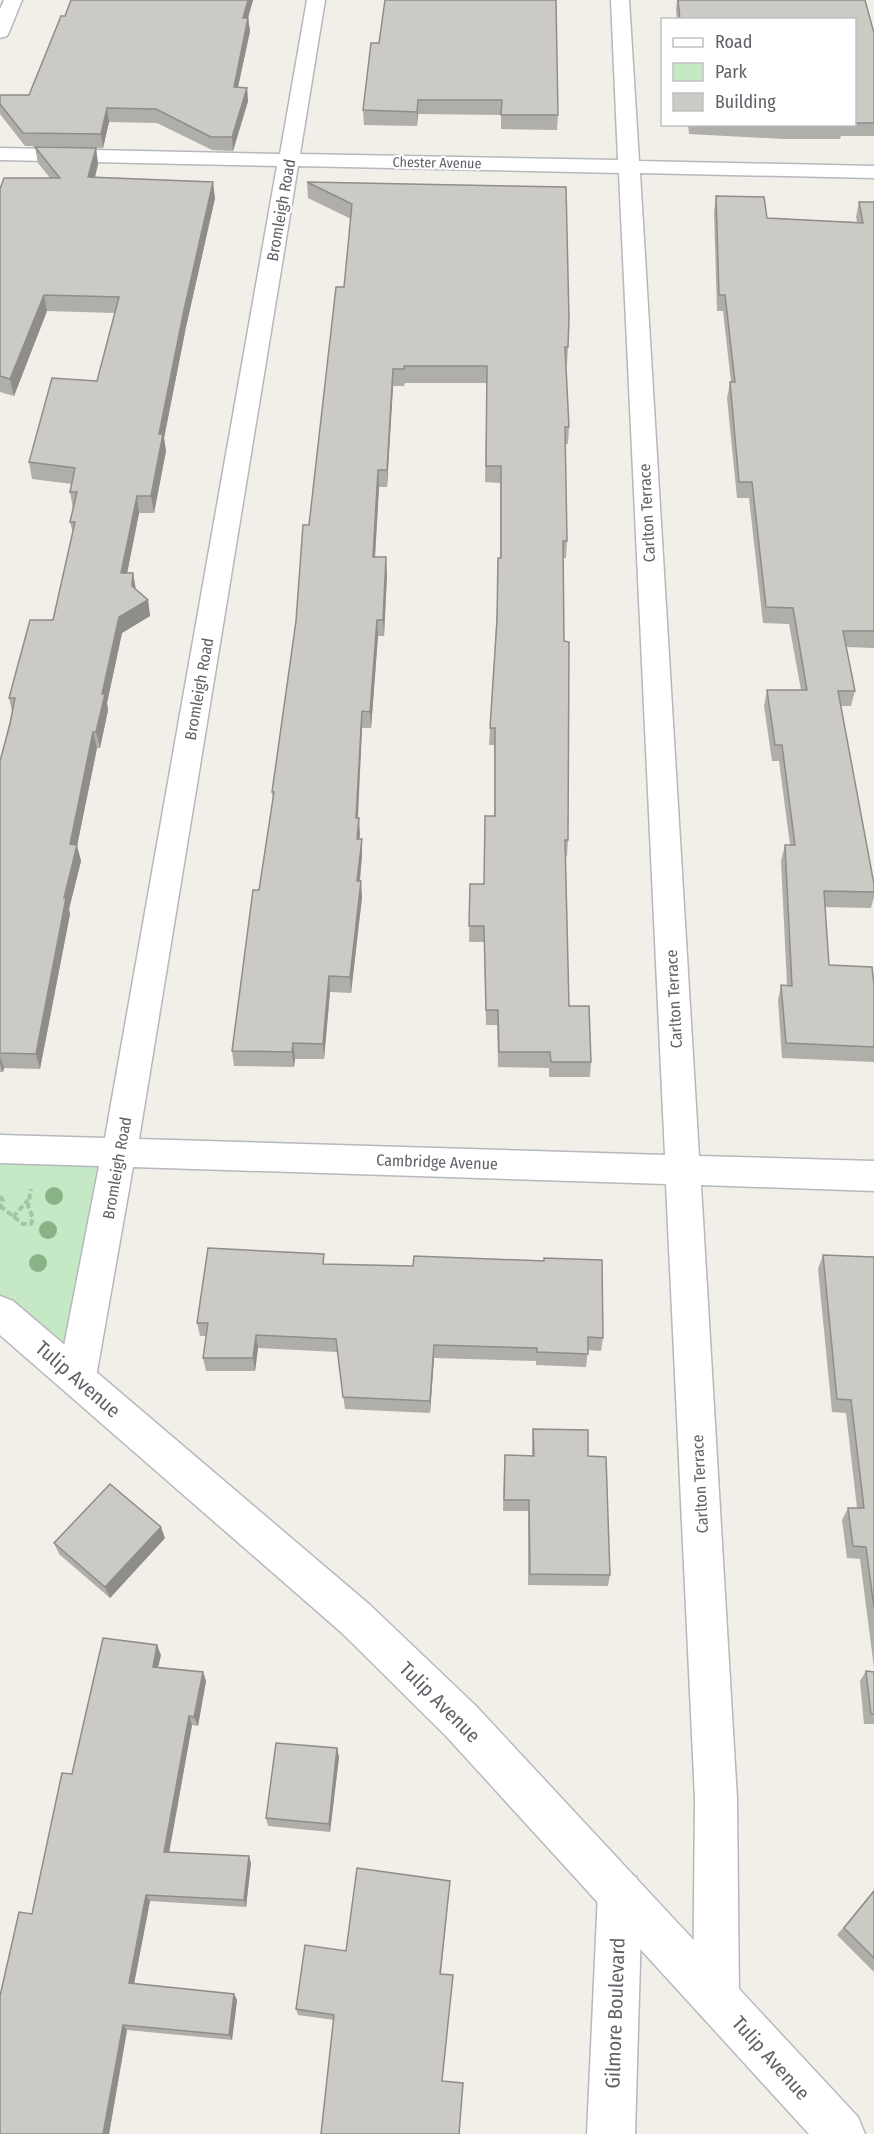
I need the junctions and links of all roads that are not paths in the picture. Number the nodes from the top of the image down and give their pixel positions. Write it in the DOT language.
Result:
graph roads {
  1 [pos="13,0"];
  2 [pos="316,0"];
  3 [pos="620,0"];
  4 [pos="0,32"];
  5 [pos="0,154"];
  6 [pos="290,160"];
  7 [pos="628,167"];
  8 [pos="874,172"];
  9 [pos="0,1149"];
  10 [pos="120,1153"];
  11 [pos="683,1170"];
  12 [pos="874,1176"];
  13 [pos="0,1312"];
  14 [pos="77,1377"];
  15 [pos="620,1893"];
  16 [pos="716,1998"];
  17 [pos="611,2134"];
  18 [pos="840,2134"];
  1 -- 4 [label="street"];
  2 -- 6 [label="street, Bromleigh Road"];
  3 -- 7 [label="street, Carlton Terrace"];
  5 -- 6 [label="street, Chester Avenue"];
  6 -- 7 [label="street, Chester Avenue"];
  6 -- 10 [label="street, Bromleigh Road"];
  7 -- 8 [label="street, Chester Avenue"];
  7 -- 11 [label="street, Carlton Terrace"];
  9 -- 10 [label="street, Cambridge Avenue"];
  10 -- 11 [label="street, Cambridge Avenue"];
  10 -- 14 [label="street, Bromleigh Road"];
  11 -- 12 [label="street, Cambridge Avenue"];
  11 -- 16 [label="street, Carlton Terrace"];
  13 -- 14 [label="street, Tulip Avenue"];
  14 -- 15 [label="street, Tulip Avenue"];
  15 -- 16 [label="street, Tulip Avenue"];
  15 -- 17 [label="street, Gilmore Boulevard"];
  16 -- 18 [label="street, Tulip Avenue"];
}
